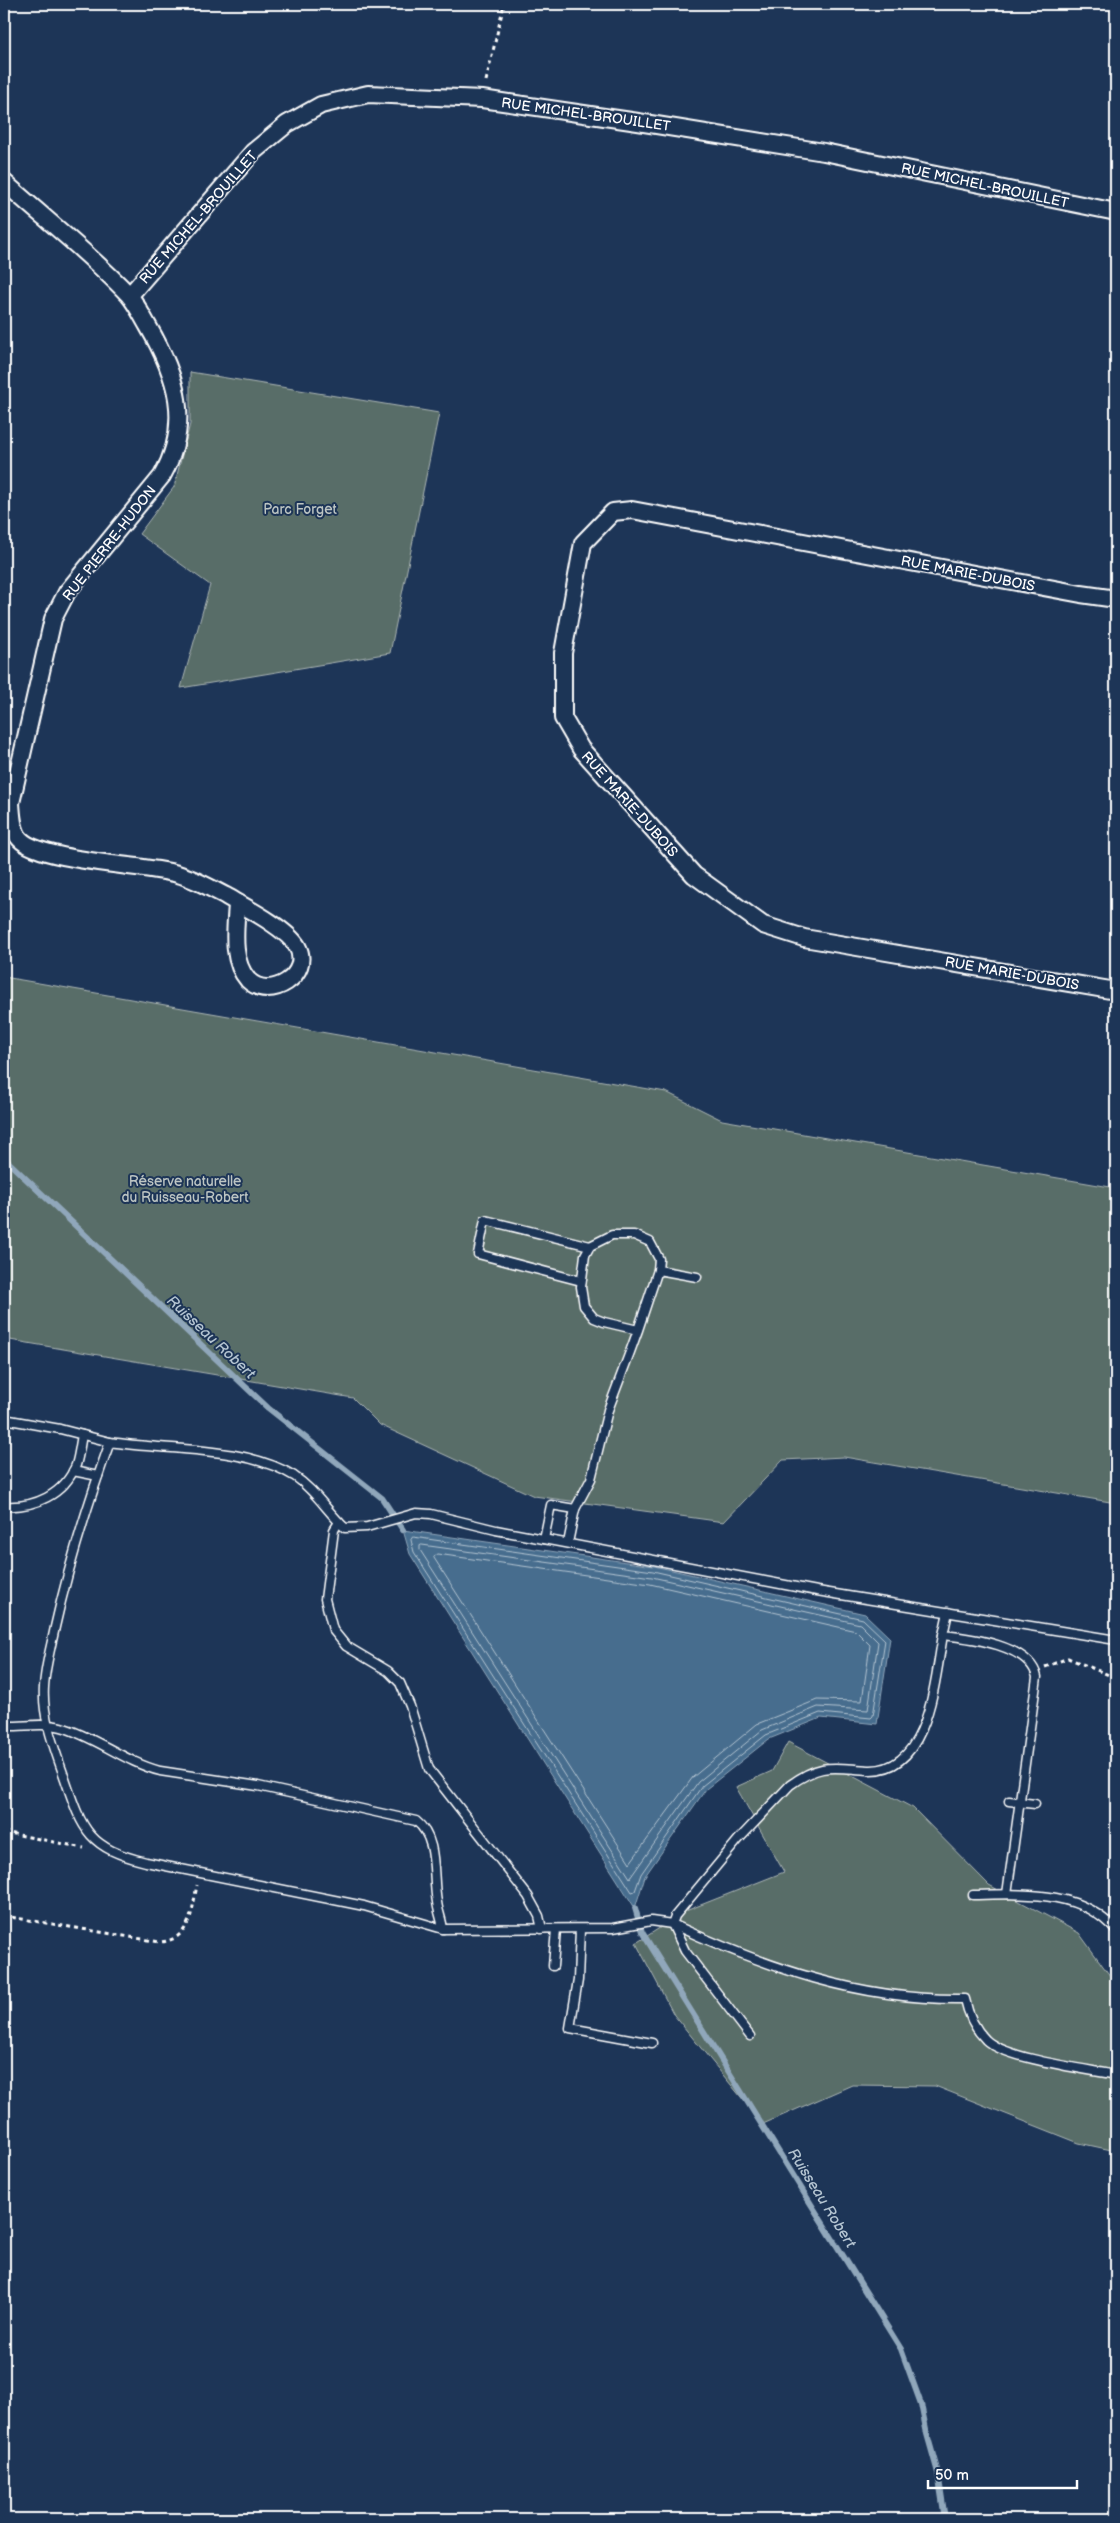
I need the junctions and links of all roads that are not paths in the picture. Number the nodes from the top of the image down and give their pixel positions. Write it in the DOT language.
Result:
graph roads {
  1 [pos="4,182"];
  2 [pos="1116,212"];
  3 [pos="130,295"];
  4 [pos="1116,599"];
  5 [pos="237,903"];
  6 [pos="1116,991"];
  7 [pos="590,1246"];
  8 [pos="658,1270"];
  9 [pos="697,1277"];
  10 [pos="581,1280"];
  11 [pos="638,1330"];
  12 [pos="4,1419"];
  13 [pos="82,1435"];
  14 [pos="110,1442"];
  15 [pos="73,1471"];
  16 [pos="98,1476"];
  17 [pos="4,1506"];
  18 [pos="575,1509"];
  19 [pos="339,1522"];
  20 [pos="544,1539"];
  21 [pos="568,1543"];
  22 [pos="948,1612"];
  23 [pos="944,1635"];
  24 [pos="1116,1640"];
  25 [pos="49,1725"];
  26 [pos="4,1726"];
  27 [pos="1008,1801"];
  28 [pos="1021,1802"];
  29 [pos="1035,1804"];
  30 [pos="1007,1894"];
  31 [pos="973,1895"];
  32 [pos="672,1924"];
  33 [pos="580,1928"];
  34 [pos="443,1929"];
  35 [pos="542,1929"];
  36 [pos="556,1929"];
  37 [pos="1116,1931"];
  38 [pos="552,1966"];
  39 [pos="750,2036"];
  40 [pos="652,2043"];
  41 [pos="1116,2076"];
  1 -- 3 [label="street, RUE PIERRE-HUDON"];
  2 -- 3 [label="street, RUE MICHEL-BROUILLET"];
  3 -- 5 [label="street, RUE PIERRE-HUDON"];
  4 -- 6 [label="street, RUE MARIE-DUBOIS"];
  5 -- 5 [label="street, RUE PIERRE-HUDON"];
  7 -- 8 [label="lane"];
  7 -- 10 [label="lane"];
  7 -- 10 [label="lane"];
  8 -- 9 [label="lane"];
  8 -- 11 [label="lane"];
  10 -- 11 [label="lane"];
  11 -- 18 [label="lane"];
  12 -- 13 [label="lane"];
  13 -- 14 [label="lane"];
  13 -- 15 [label="lane"];
  14 -- 16 [label="lane"];
  14 -- 19 [label="lane"];
  15 -- 16 [label="lane"];
  15 -- 17 [label="lane"];
  16 -- 25 [label="lane"];
  18 -- 20 [label="lane"];
  18 -- 21 [label="lane"];
  19 -- 20 [label="lane"];
  19 -- 35 [label="lane"];
  20 -- 21 [label="lane"];
  21 -- 22 [label="lane"];
  22 -- 23 [label="lane"];
  22 -- 24 [label="lane"];
  23 -- 28 [label="lane"];
  23 -- 32 [label="lane"];
  25 -- 26 [label="lane"];
  25 -- 34 [label="lane"];
  25 -- 34 [label="lane"];
  27 -- 28 [label="lane"];
  28 -- 29 [label="lane"];
  28 -- 30 [label="lane"];
  30 -- 31 [label="lane"];
  30 -- 37 [label="lane"];
  32 -- 33 [label="lane"];
  32 -- 39 [label="lane"];
  32 -- 41 [label="lane"];
  33 -- 36 [label="lane"];
  33 -- 40 [label="lane"];
  34 -- 35 [label="lane"];
  35 -- 36 [label="lane"];
  36 -- 38 [label="lane"];
}
